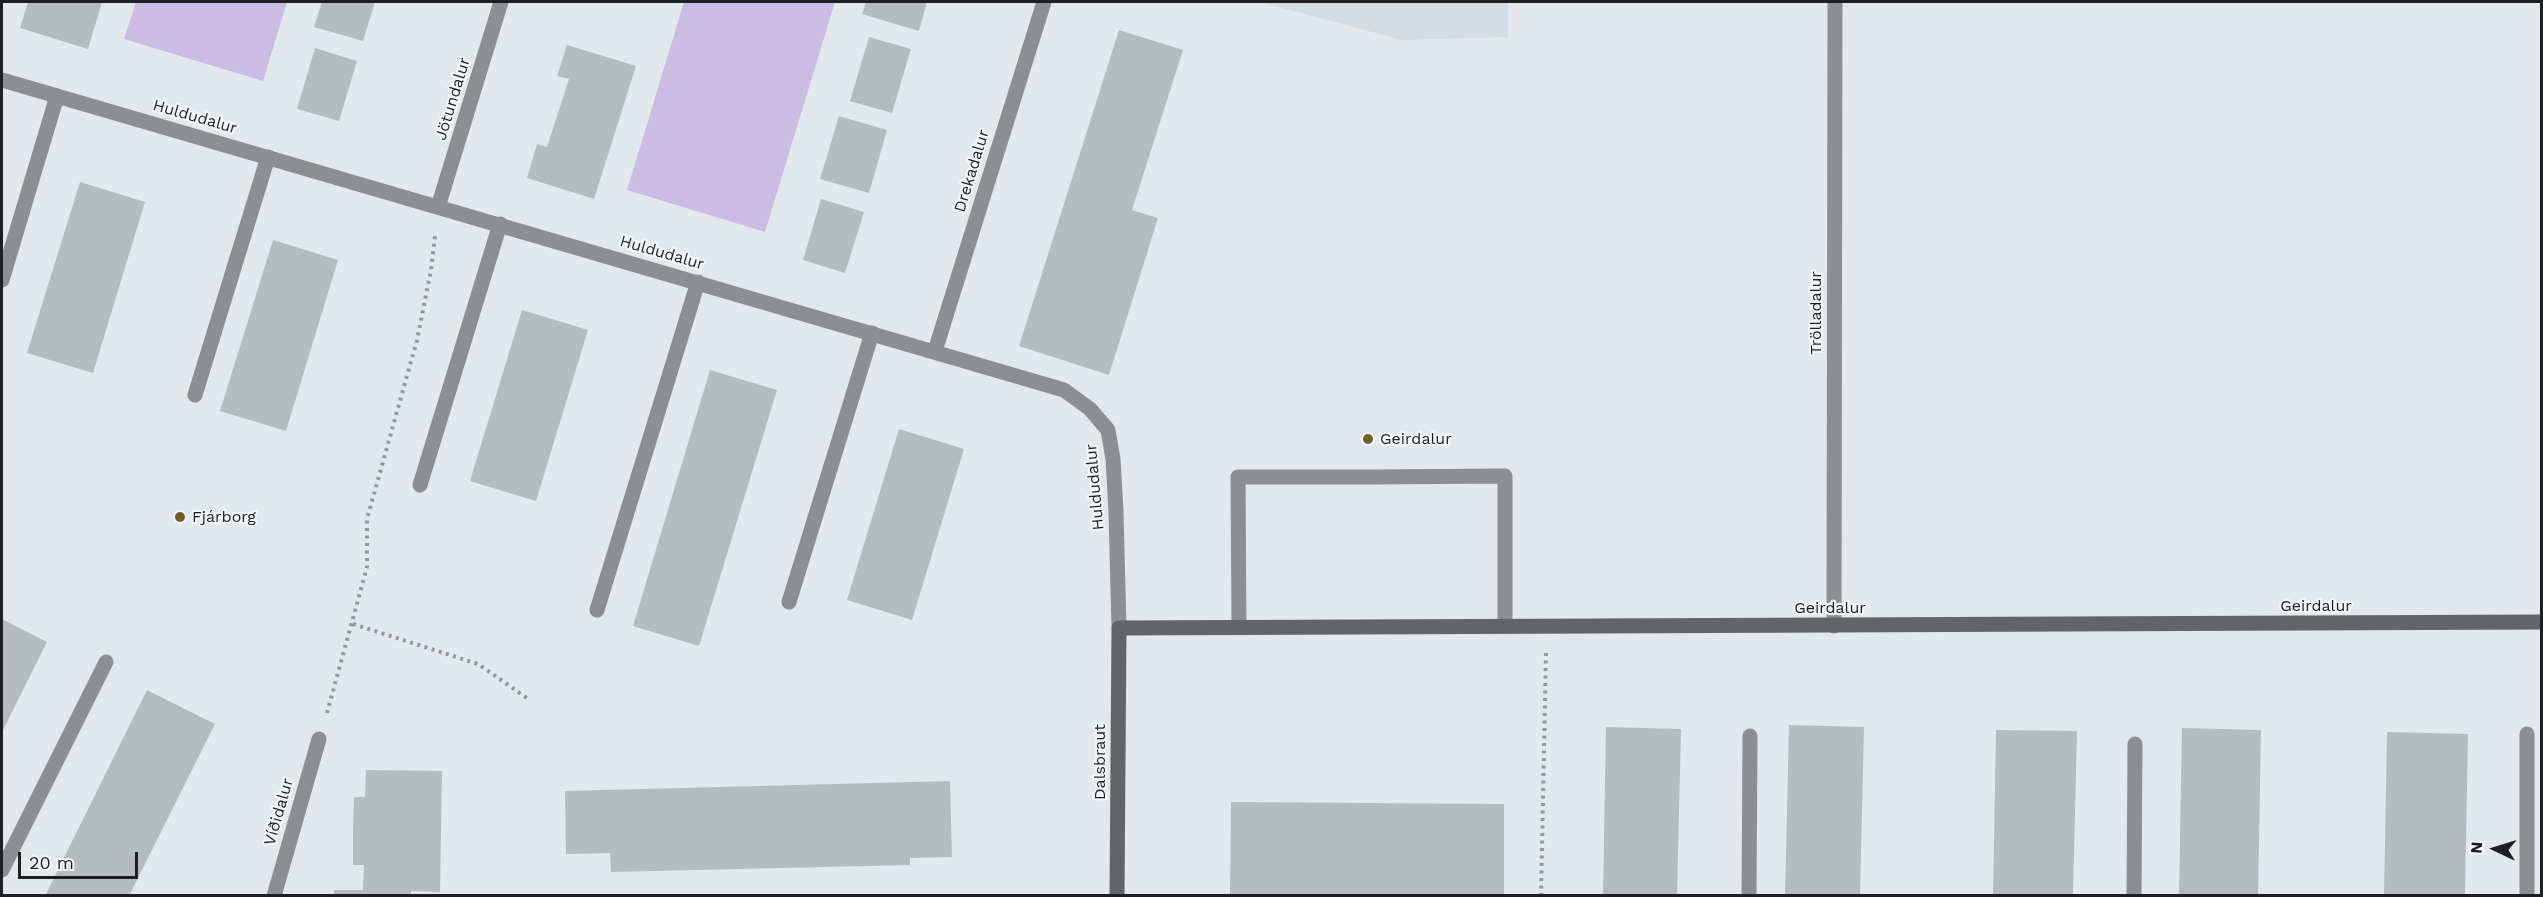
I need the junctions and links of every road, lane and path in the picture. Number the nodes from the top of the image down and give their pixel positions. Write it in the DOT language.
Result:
graph roads {
  1 [pos="501,2"];
  2 [pos="1044,2"];
  3 [pos="1835,2"];
  4 [pos="2,80"];
  5 [pos="57,96"];
  6 [pos="268,157"];
  7 [pos="438,207"];
  8 [pos="500,224"];
  9 [pos="2,280"];
  10 [pos="698,282"];
  11 [pos="872,333"];
  12 [pos="935,351"];
  13 [pos="195,394"];
  14 [pos="420,485"];
  15 [pos="789,602"];
  16 [pos="597,610"];
  17 [pos="2541,622"];
  18 [pos="353,624"];
  19 [pos="1506,626"];
  20 [pos="1834,626"];
  21 [pos="1239,627"];
  22 [pos="1119,628"];
  23 [pos="1546,650"];
  24 [pos="106,662"];
  25 [pos="527,698"];
  26 [pos="2527,734"];
  27 [pos="1750,736"];
  28 [pos="319,739"];
  29 [pos="2135,744"];
  30 [pos="2,870"];
  31 [pos="274,896"];
  32 [pos="1117,896"];
  33 [pos="1541,896"];
  34 [pos="1749,896"];
  35 [pos="2134,896"];
  36 [pos="2527,896"];
  1 -- 7 [label="street, Jötundalur"];
  2 -- 12 [label="street, Drekadalur"];
  3 -- 20 [label="street, Trölladalur"];
  4 -- 5 [label="street, Huldudalur"];
  5 -- 6 [label="street, Huldudalur"];
  5 -- 9 [label="street"];
  6 -- 7 [label="street, Huldudalur"];
  6 -- 13 [label="street"];
  7 -- 8 [label="street, Huldudalur"];
  7 -- 18 [label="path"];
  8 -- 10 [label="street, Huldudalur"];
  8 -- 14 [label="street"];
  10 -- 11 [label="street, Huldudalur"];
  10 -- 16 [label="street"];
  11 -- 12 [label="street, Huldudalur"];
  11 -- 15 [label="street"];
  12 -- 22 [label="street, Huldudalur"];
  17 -- 20 [label="street, Geirdalur"];
  18 -- 25 [label="path"];
  18 -- 28 [label="path"];
  19 -- 20 [label="street, Geirdalur"];
  19 -- 21 [label="street, Geirdalur"];
  19 -- 21 [label="street"];
  21 -- 22 [label="street, Geirdalur"];
  22 -- 32 [label="street, Dalsbraut"];
  23 -- 33 [label="path"];
  24 -- 30 [label="street"];
  26 -- 36 [label="street"];
  27 -- 34 [label="street"];
  28 -- 31 [label="street, Víðidalur"];
  29 -- 35 [label="street"];
}
